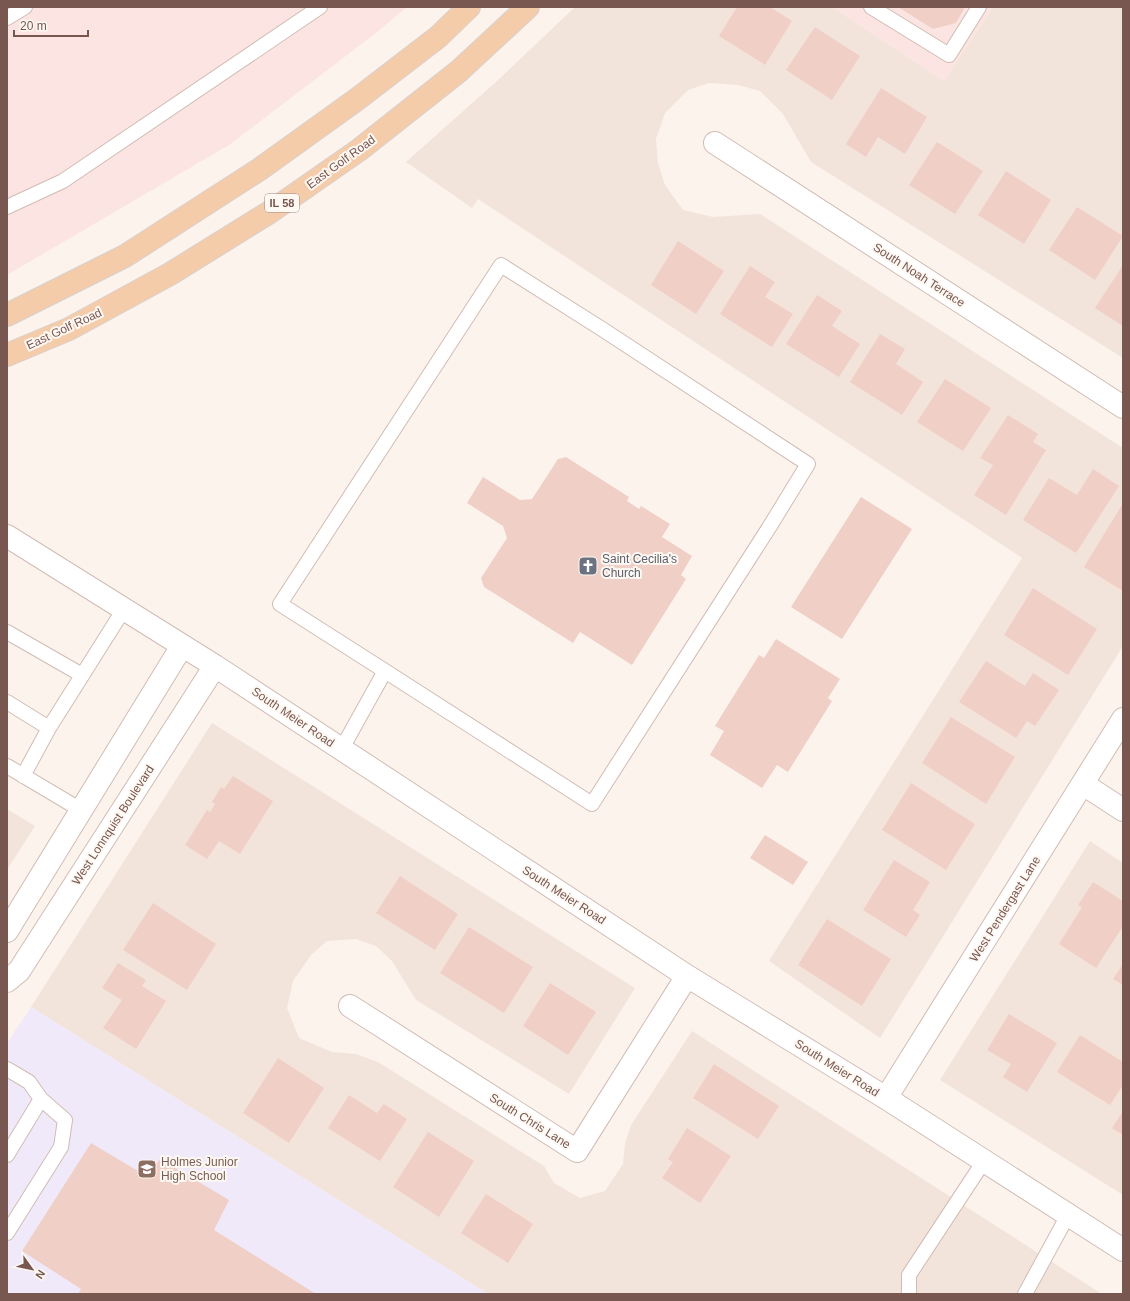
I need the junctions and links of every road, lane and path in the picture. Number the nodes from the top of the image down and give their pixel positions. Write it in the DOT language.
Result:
graph roads {
  1 [pos="25,7"];
  2 [pos="320,7"];
  3 [pos="469,7"];
  4 [pos="528,7"];
  5 [pos="871,7"];
  6 [pos="979,7"];
  7 [pos="7,18"];
  8 [pos="715,143"];
  9 [pos="7,207"];
  10 [pos="7,315"];
  11 [pos="7,355"];
  12 [pos="1123,407"];
  13 [pos="7,536"];
  14 [pos="124,609"];
  15 [pos="7,632"];
  16 [pos="182,646"];
  17 [pos="215,666"];
  18 [pos="385,671"];
  19 [pos="82,675"];
  20 [pos="7,702"];
  21 [pos="1123,719"];
  22 [pos="49,728"];
  23 [pos="341,750"];
  24 [pos="7,766"];
  25 [pos="23,776"];
  26 [pos="1083,784"];
  27 [pos="81,810"];
  28 [pos="1123,810"];
  29 [pos="7,931"];
  30 [pos="687,976"];
  31 [pos="7,981"];
  32 [pos="350,1006"];
  33 [pos="7,1069"];
  34 [pos="886,1098"];
  35 [pos="41,1099"];
  36 [pos="7,1155"];
  37 [pos="984,1161"];
  38 [pos="1068,1215"];
  39 [pos="7,1233"];
  40 [pos="1123,1250"];
  41 [pos="909,1294"];
  42 [pos="1025,1294"];
  1 -- 7 [label="lane"];
  2 -- 9 [label="lane"];
  3 -- 10 [label="main road"];
  4 -- 11 [label="main road, East Golf Road / IL 58"];
  5 -- 6 [label="lane"];
  8 -- 12 [label="street, South Noah Terrace"];
  13 -- 14 [label="street, South Meier Road"];
  14 -- 16 [label="street, South Meier Road"];
  14 -- 19 [label="lane"];
  15 -- 19 [label="lane"];
  16 -- 17 [label="street, South Meier Road"];
  16 -- 27 [label="street"];
  17 -- 23 [label="street, South Meier Road"];
  17 -- 31 [label="street, West Lonnquist Boulevard"];
  18 -- 18 [label="lane"];
  18 -- 23 [label="lane"];
  19 -- 22 [label="lane"];
  20 -- 22 [label="lane"];
  21 -- 26 [label="street, West Pendergast Lane"];
  22 -- 25 [label="lane"];
  23 -- 30 [label="street, South Meier Road"];
  24 -- 25 [label="lane"];
  25 -- 27 [label="lane"];
  26 -- 28 [label="street"];
  26 -- 34 [label="street, West Pendergast Lane"];
  27 -- 29 [label="street"];
  30 -- 32 [label="street, South Chris Lane"];
  30 -- 34 [label="street, South Meier Road"];
  33 -- 35 [label="lane"];
  34 -- 37 [label="street, South Meier Road"];
  35 -- 36 [label="lane"];
  35 -- 39 [label="lane"];
  37 -- 38 [label="street, South Meier Road"];
  37 -- 41 [label="lane"];
  38 -- 40 [label="street, South Meier Road"];
  38 -- 42 [label="lane"];
}
